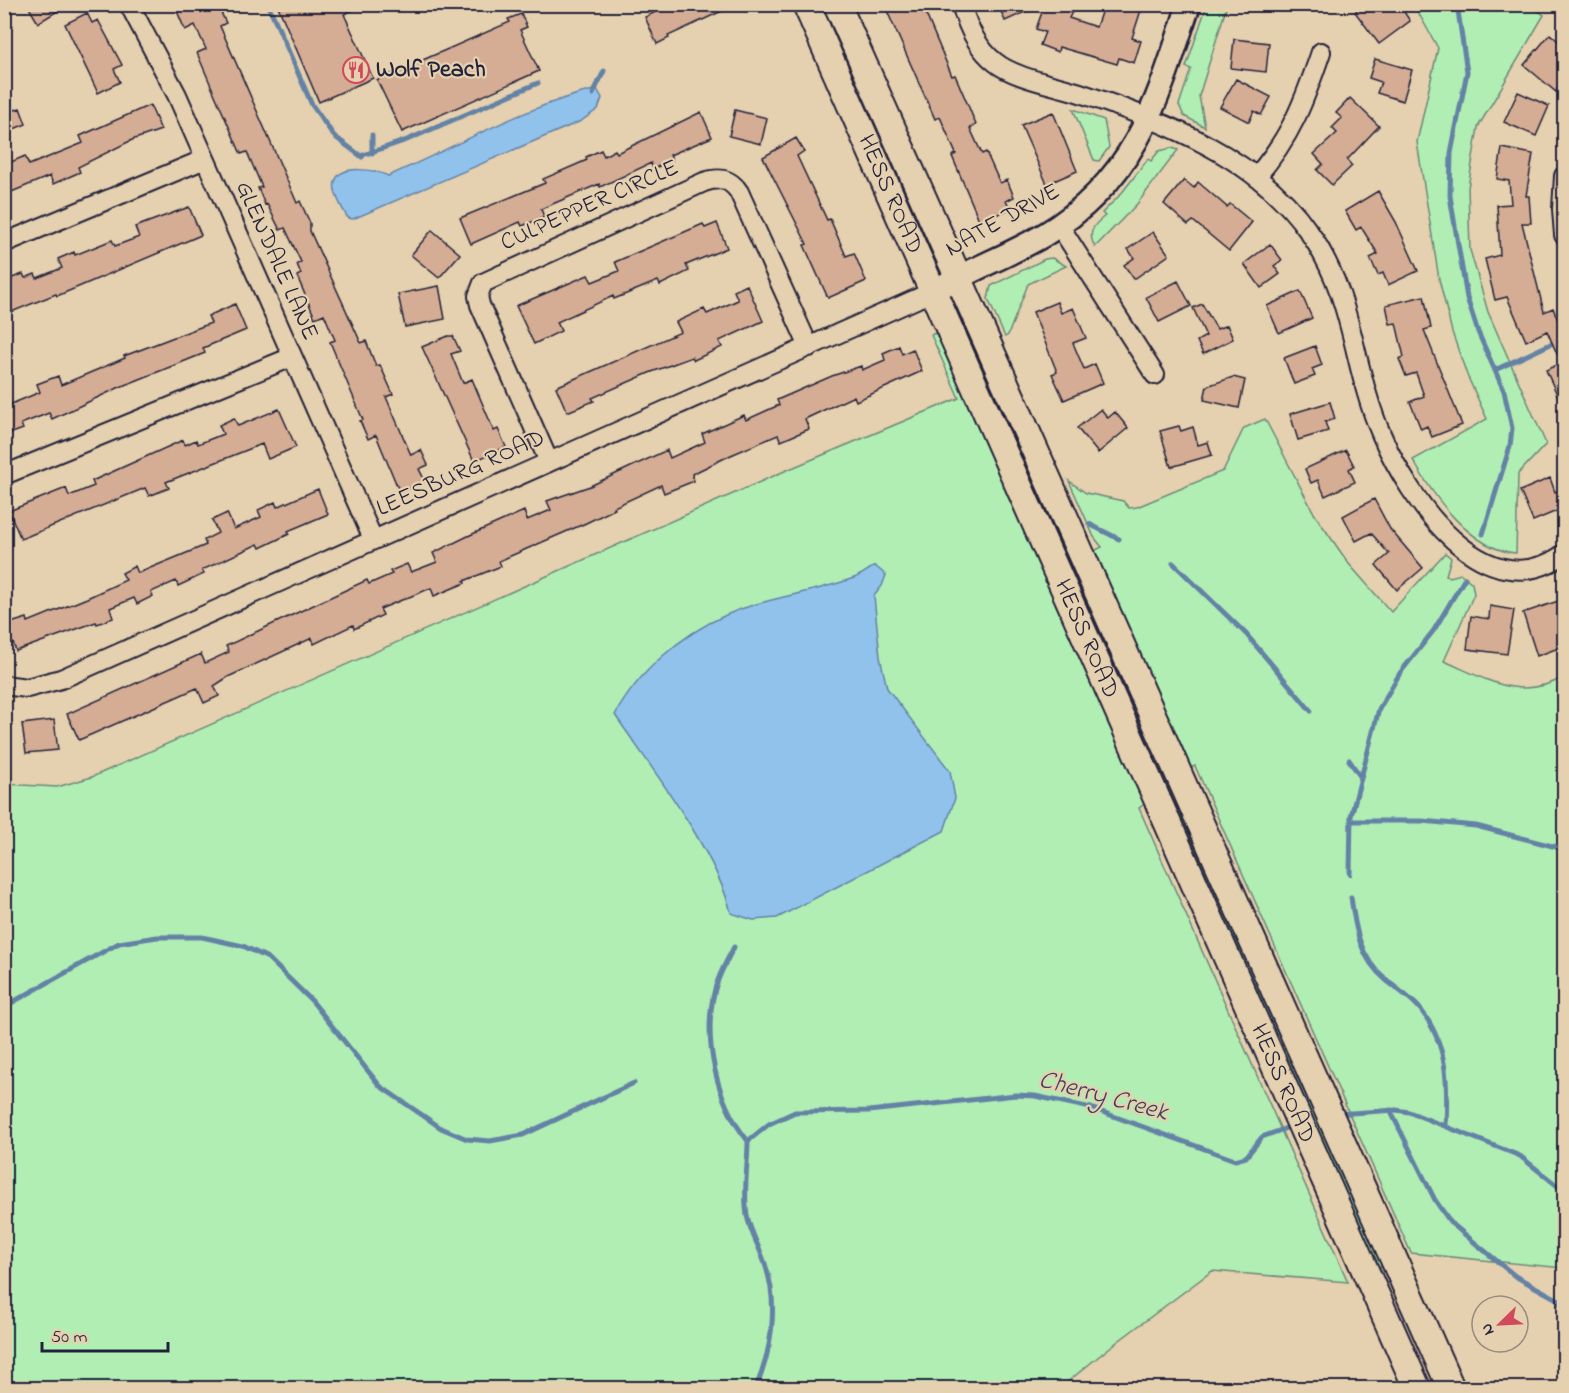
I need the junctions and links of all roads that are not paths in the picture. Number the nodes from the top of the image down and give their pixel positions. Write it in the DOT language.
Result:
graph roads {
  1 [pos="129,4"];
  2 [pos="806,4"];
  3 [pos="837,4"];
  4 [pos="961,4"];
  5 [pos="1189,4"];
  6 [pos="1321,52"];
  7 [pos="1148,120"];
  8 [pos="205,159"];
  9 [pos="1564,176"];
  10 [pos="1256,177"];
  11 [pos="1059,225"];
  12 [pos="1564,235"];
  13 [pos="4,243"];
  14 [pos="957,277"];
  15 [pos="934,291"];
  16 [pos="809,347"];
  17 [pos="292,357"];
  18 [pos="1155,375"];
  19 [pos="549,462"];
  20 [pos="4,475"];
  21 [pos="373,540"];
  22 [pos="1564,554"];
  23 [pos="4,685"];
  24 [pos="1417,1389"];
  25 [pos="1450,1389"];
  1 -- 8 [label="street, GLENDALE LANE"];
  2 -- 15 [label="main road, HESS ROAD"];
  3 -- 14 [label="main road, HESS ROAD"];
  4 -- 7 [label="street"];
  5 -- 7 [label="street, NATE DRIVE"];
  6 -- 10 [label="street"];
  7 -- 10 [label="street"];
  7 -- 11 [label="street, NATE DRIVE"];
  8 -- 13 [label="street"];
  8 -- 17 [label="street, GLENDALE LANE"];
  9 -- 12 [label="street"];
  10 -- 22 [label="street"];
  11 -- 14 [label="street, NATE DRIVE"];
  11 -- 18 [label="street"];
  14 -- 15 [label="street, NATE DRIVE"];
  14 -- 25 [label="main road, HESS ROAD"];
  15 -- 16 [label="street, LEESBURG ROAD"];
  15 -- 24 [label="main road, HESS ROAD"];
  16 -- 19 [label="street, LEESBURG ROAD"];
  16 -- 19 [label="street, CULPEPPER CIRCLE"];
  17 -- 20 [label="street"];
  17 -- 21 [label="street, GLENDALE LANE"];
  19 -- 21 [label="street, LEESBURG ROAD"];
  21 -- 23 [label="street, LEESBURG ROAD"];
}
